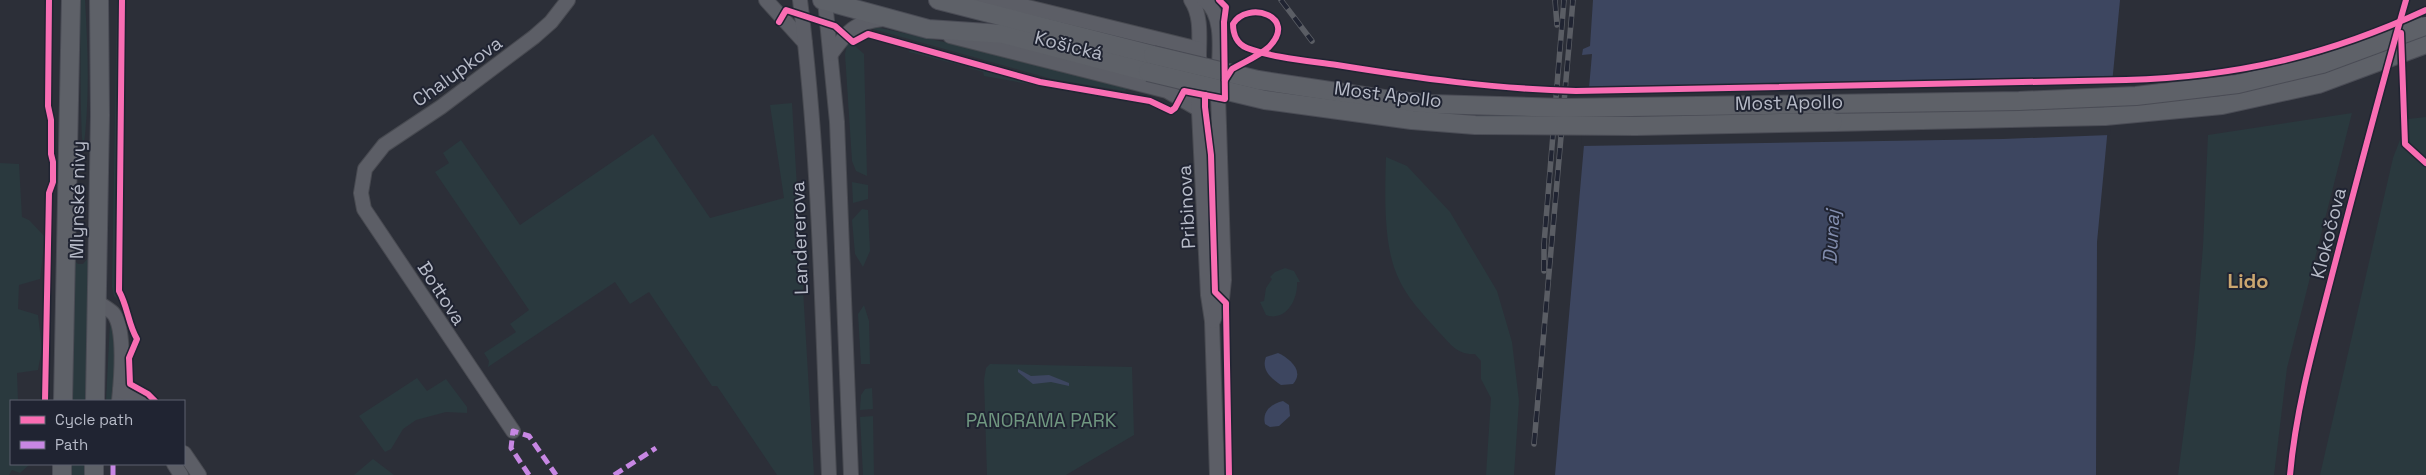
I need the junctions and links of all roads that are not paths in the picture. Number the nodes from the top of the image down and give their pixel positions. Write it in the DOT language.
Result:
graph roads {
  1 [pos="70,0"];
  2 [pos="99,0"];
  3 [pos="568,0"];
  4 [pos="766,0"];
  5 [pos="800,0"];
  6 [pos="824,0"];
  7 [pos="938,0"];
  8 [pos="950,0"];
  9 [pos="1191,0"];
  10 [pos="1206,2"];
  11 [pos="888,18"];
  12 [pos="2426,25"];
  13 [pos="928,29"];
  14 [pos="805,44"];
  15 [pos="2426,44"];
  16 [pos="1199,53"];
  17 [pos="831,54"];
  18 [pos="1154,55"];
  19 [pos="1148,72"];
  20 [pos="1198,91"];
  21 [pos="1218,95"];
  22 [pos="1198,109"];
  23 [pos="365,169"];
  24 [pos="97,302"];
  25 [pos="1212,321"];
  26 [pos="119,396"];
  27 [pos="63,400"];
  28 [pos="95,400"];
  29 [pos="141,400"];
  30 [pos="513,431"];
  31 [pos="1215,446"];
  32 [pos="185,454"];
  33 [pos="199,475"];
  34 [pos="829,475"];
  35 [pos="851,475"];
  36 [pos="1207,475"];
  37 [pos="1217,475"];
  1 -- 27 [label="main road, Mlynské nivy"];
  2 -- 24 [label="main road, Mlynské nivy"];
  3 -- 23 [label="street, Chalupkova"];
  4 -- 14 [label="street"];
  5 -- 14 [label="street, Landererova"];
  6 -- 11 [label="main road, Košická"];
  6 -- 17 [label="street"];
  7 -- 18 [label="main road, Košická"];
  8 -- 16 [label="street, Košická"];
  9 -- 16 [label="street"];
  10 -- 16 [label="street"];
  11 -- 13 [label="main road, Košická"];
  11 -- 17 [label="street"];
  12 -- 18 [label="main road, Most Apollo, bridge"];
  13 -- 19 [label="main road, Košická"];
  13 -- 22 [label="street, Košická"];
  14 -- 34 [label="street, Landererova"];
  15 -- 19 [label="main road, Most Apollo, bridge"];
  17 -- 35 [label="street"];
  20 -- 22 [label="street, Pribinova"];
  21 -- 25 [label="street, Pribinova"];
  22 -- 25 [label="street, Pribinova"];
  23 -- 30 [label="street, Bottova"];
  24 -- 26 [label="street"];
  24 -- 28 [label="main road, Mlynské nivy"];
  25 -- 31 [label="street, Pribinova"];
  26 -- 29 [label="street"];
  31 -- 36 [label="street"];
  31 -- 37 [label="street, Pribinova"];
  32 -- 33 [label="street"];
}
